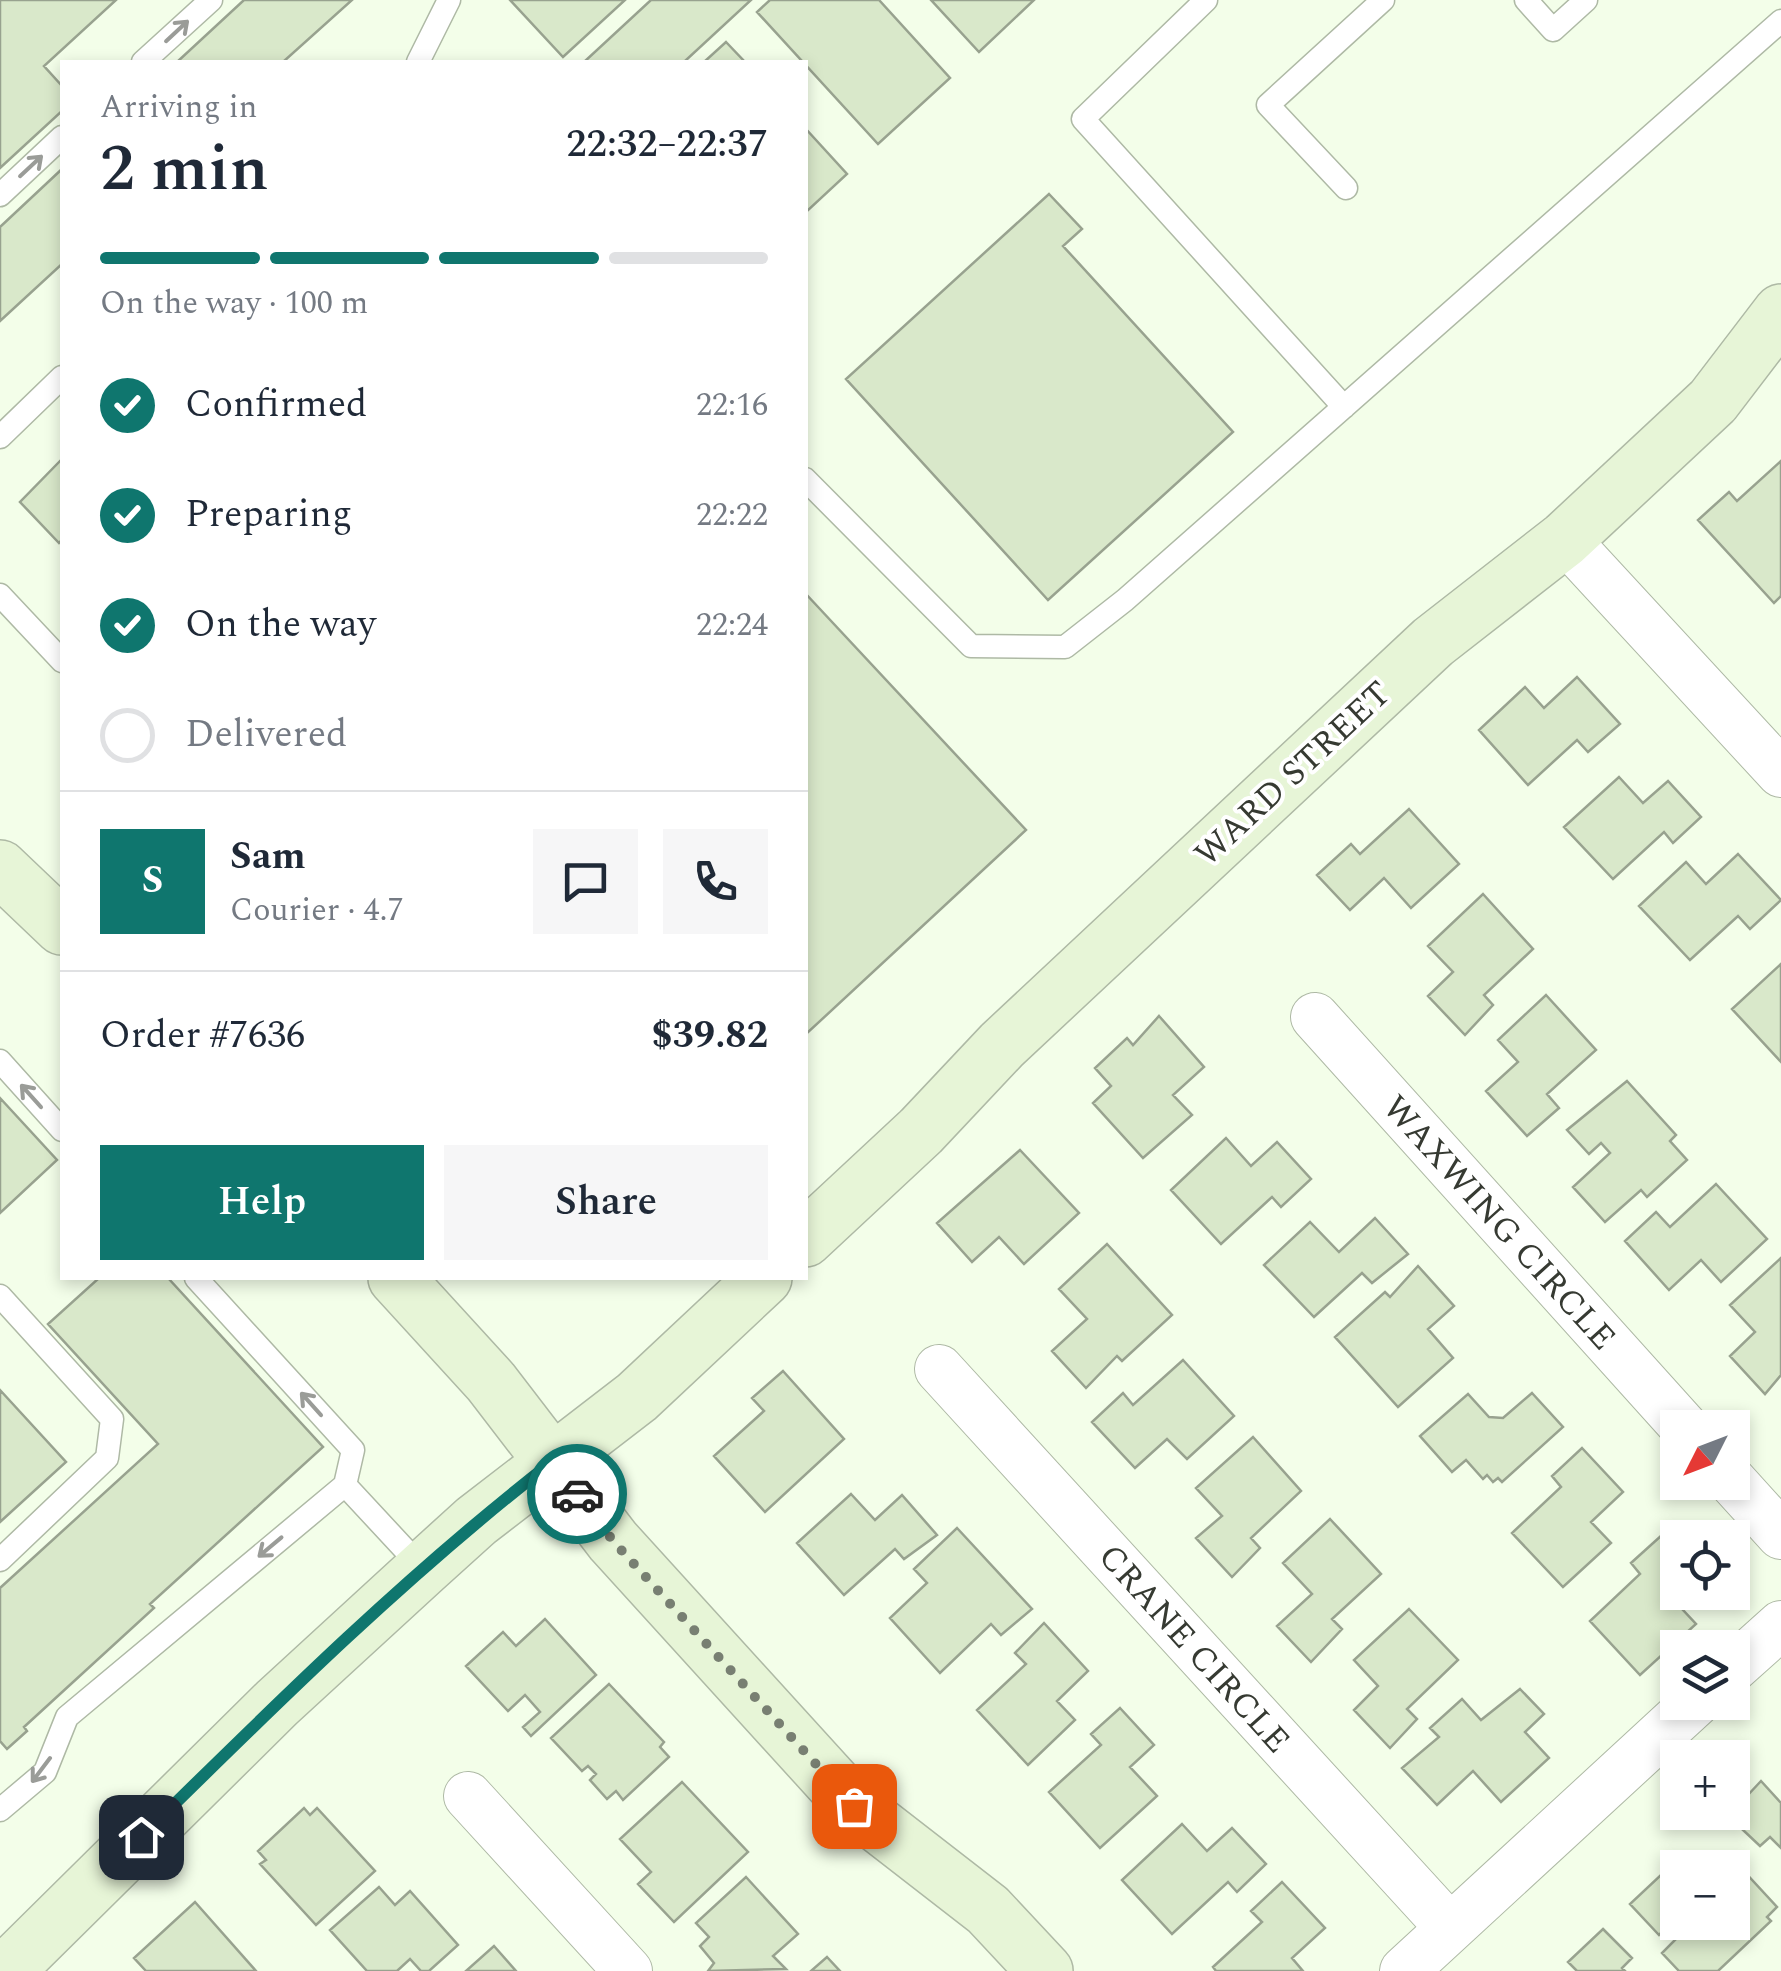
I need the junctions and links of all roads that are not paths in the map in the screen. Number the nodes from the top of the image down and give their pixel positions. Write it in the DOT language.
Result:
graph roads {
  1 [pos="210,0"];
  2 [pos="450,0"];
  3 [pos="1383,0"];
  4 [pos="1526,0"];
  5 [pos="1586,0"];
  6 [pos="1200,2"];
  7 [pos="1781,21"];
  8 [pos="146,60"];
  9 [pos="420,60"];
  10 [pos="60,140"];
  11 [pos="1346,188"];
  12 [pos="0,195"];
  13 [pos="1781,312"];
  14 [pos="60,379"];
  15 [pos="1344,406"];
  16 [pos="0,436"];
  17 [pos="808,481"];
  18 [pos="1565,539"];
  19 [pos="0,595"];
  20 [pos="60,660"];
  21 [pos="1781,773"];
  22 [pos="0,868"];
  23 [pos="60,925"];
  24 [pos="1316,1017"];
  25 [pos="0,1061"];
  26 [pos="60,1128"];
  27 [pos="808,1237"];
  28 [pos="198,1280"];
  29 [pos="398,1280"];
  30 [pos="762,1280"];
  31 [pos="4,1308"];
  32 [pos="940,1369"];
  33 [pos="1669,1410"];
  34 [pos="552,1462"];
  35 [pos="344,1484"];
  36 [pos="1749,1500"];
  37 [pos="1781,1535"];
  38 [pos="0,1560"];
  39 [pos="423,1569"];
  40 [pos="1781,1625"];
  41 [pos="1750,1653"];
  42 [pos="1676,1720"];
  43 [pos="468,1796"];
  44 [pos="0,1810"];
  45 [pos="1450,1928"];
  46 [pos="6,1971"];
  47 [pos="628,1971"];
  48 [pos="1045,1971"];
  49 [pos="1404,1971"];
  8 -- 1 [label="lane, one-way"];
  2 -- 9 [label="lane"];
  3 -- 11 [label="lane"];
  4 -- 5 [label="lane"];
  6 -- 15 [label="lane"];
  7 -- 15 [label="lane"];
  12 -- 10 [label="lane, one-way"];
  13 -- 18 [label="street, WARD STREET"];
  14 -- 16 [label="lane"];
  15 -- 17 [label="lane"];
  18 -- 21 [label="street"];
  18 -- 27 [label="street, WARD STREET"];
  19 -- 20 [label="lane"];
  22 -- 23 [label="street"];
  24 -- 33 [label="street, WAXWING CIRCLE"];
  26 -- 25 [label="lane, one-way"];
  35 -- 28 [label="lane, one-way"];
  29 -- 34 [label="street"];
  30 -- 34 [label="street"];
  31 -- 38 [label="lane"];
  32 -- 45 [label="street, CRANE CIRCLE"];
  34 -- 39 [label="street"];
  34 -- 48 [label="street"];
  35 -- 39 [label="lane"];
  35 -- 44 [label="lane, one-way"];
  36 -- 37 [label="street"];
  39 -- 46 [label="street"];
  40 -- 41 [label="street"];
  42 -- 45 [label="street"];
  43 -- 47 [label="street"];
  45 -- 49 [label="street"];
}
